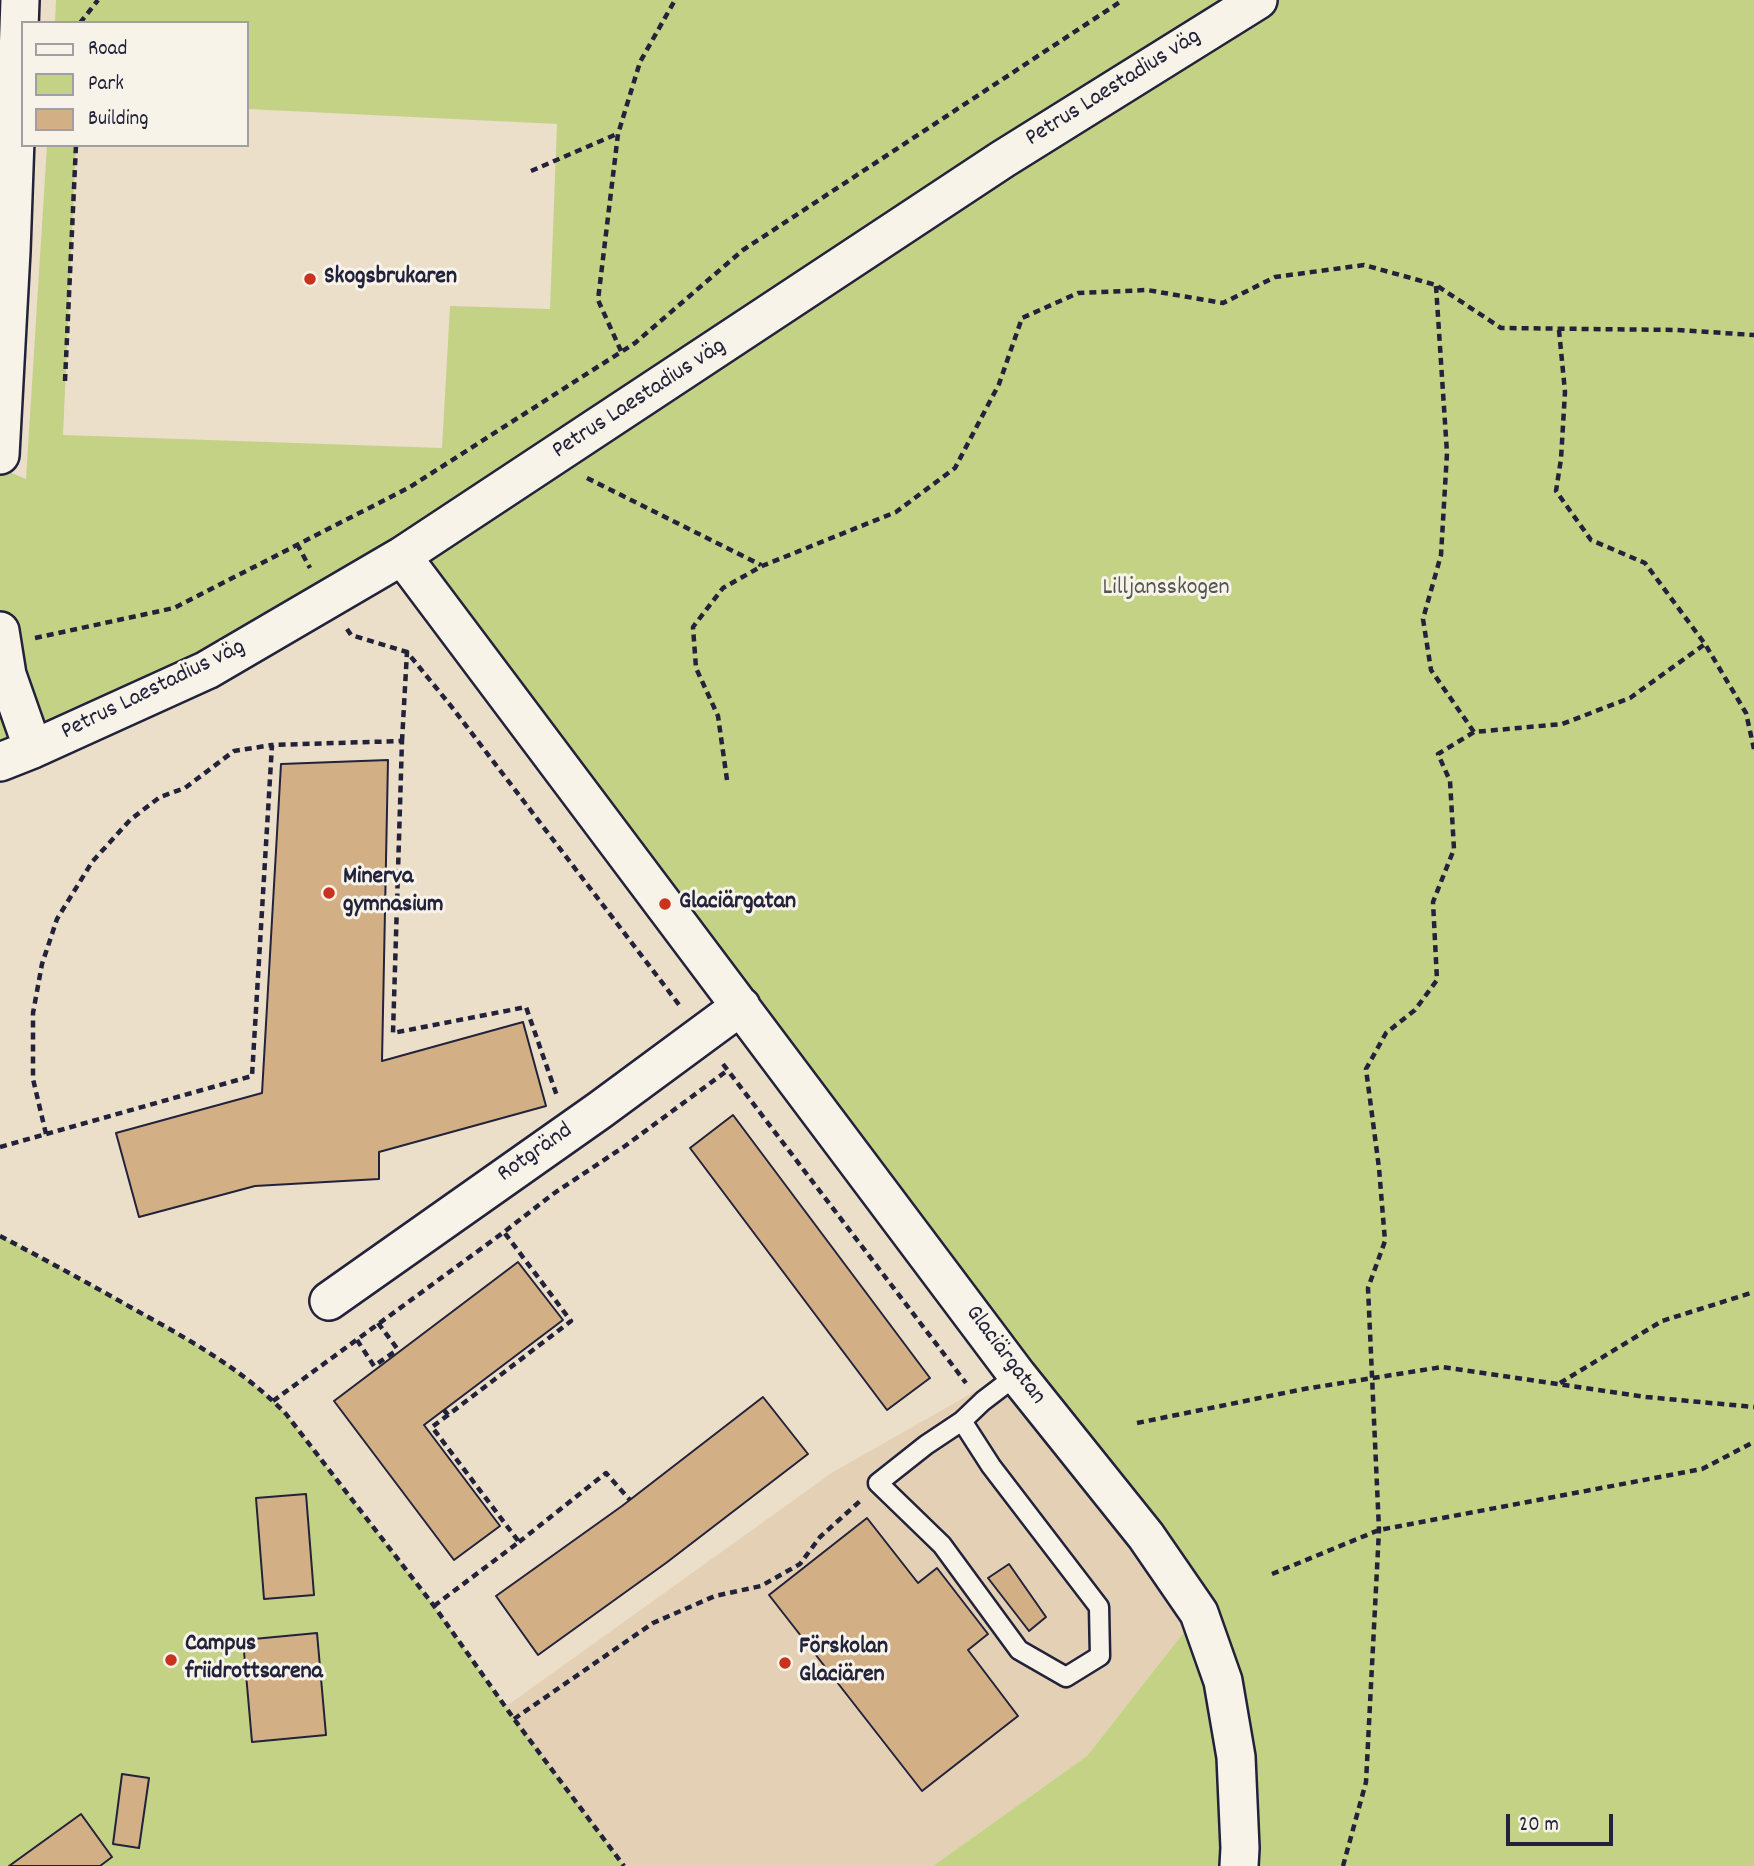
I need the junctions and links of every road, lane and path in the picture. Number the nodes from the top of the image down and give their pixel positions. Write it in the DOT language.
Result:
graph roads {
  1 [pos="98,0"];
  2 [pos="675,0"];
  3 [pos="1123,0"];
  4 [pos="1258,0"];
  5 [pos="16,4"];
  6 [pos="82,21"];
  7 [pos="618,134"];
  8 [pos="76,147"];
  9 [pos="531,171"];
  10 [pos="1436,285"];
  11 [pos="1559,330"];
  12 [pos="1754,335"];
  13 [pos="621,352"];
  14 [pos="65,381"];
  15 [pos="0,455"];
  16 [pos="551,459"];
  17 [pos="297,544"];
  18 [pos="402,556"];
  19 [pos="762,566"];
  20 [pos="328,599"];
  21 [pos="1,637"];
  22 [pos="1704,644"];
  23 [pos="407,652"];
  24 [pos="1474,732"];
  25 [pos="402,741"];
  26 [pos="272,744"];
  27 [pos="1754,749"];
  28 [pos="17,755"];
  29 [pos="727,780"];
  30 [pos="741,1006"];
  31 [pos="702,1035"];
  32 [pos="729,1070"];
  33 [pos="573,1128"];
  34 [pos="46,1134"];
  35 [pos="0,1147"];
  36 [pos="504,1233"];
  37 [pos="0,1236"];
  38 [pos="1754,1292"];
  39 [pos="330,1301"];
  40 [pos="379,1324"];
  41 [pos="357,1340"];
  42 [pos="1017,1375"];
  43 [pos="1371,1378"];
  44 [pos="1558,1384"];
  45 [pos="273,1401"];
  46 [pos="983,1401"];
  47 [pos="1754,1407"];
  48 [pos="962,1421"];
  49 [pos="1138,1423"];
  50 [pos="1754,1442"];
  51 [pos="878,1483"];
  52 [pos="630,1500"];
  53 [pos="1379,1530"];
  54 [pos="519,1542"];
  55 [pos="1272,1574"];
  56 [pos="435,1606"];
  57 [pos="514,1719"];
  58 [pos="624,1866"];
  59 [pos="1238,1866"];
  60 [pos="1343,1866"];
  1 -- 6 [label="path"];
  2 -- 7 [label="path"];
  3 -- 13 [label="path"];
  4 -- 16 [label="street, Petrus Laestadius väg"];
  5 -- 15 [label="street"];
  7 -- 9 [label="path"];
  7 -- 13 [label="path"];
  8 -- 14 [label="path"];
  10 -- 11 [label="path"];
  10 -- 19 [label="path"];
  10 -- 24 [label="path"];
  11 -- 12 [label="path"];
  11 -- 22 [label="path"];
  13 -- 17 [label="path"];
  16 -- 18 [label="street, Petrus Laestadius väg"];
  16 -- 19 [label="path"];
  17 -- 20 [label="path"];
  17 -- 21 [label="path"];
  18 -- 20 [label="street, Petrus Laestadius väg"];
  18 -- 30 [label="street, Glaciärgatan"];
  19 -- 29 [label="path"];
  20 -- 23 [label="path"];
  20 -- 28 [label="street, Petrus Laestadius väg"];
  21 -- 28 [label="street"];
  22 -- 24 [label="path"];
  22 -- 27 [label="path"];
  23 -- 25 [label="path"];
  23 -- 31 [label="path"];
  24 -- 43 [label="path"];
  25 -- 26 [label="path"];
  25 -- 33 [label="path"];
  26 -- 34 [label="path"];
  26 -- 34 [label="path"];
  30 -- 31 [label="street, Rotgränd"];
  30 -- 42 [label="street, Glaciärgatan"];
  31 -- 32 [label="path"];
  31 -- 33 [label="street, Rotgränd"];
  32 -- 36 [label="path"];
  32 -- 46 [label="path"];
  33 -- 39 [label="street, Rotgränd"];
  34 -- 35 [label="path"];
  36 -- 40 [label="path"];
  36 -- 54 [label="path"];
  37 -- 45 [label="path"];
  38 -- 44 [label="path"];
  40 -- 41 [label="path"];
  40 -- 41 [label="path"];
  41 -- 45 [label="path"];
  42 -- 46 [label="lane"];
  42 -- 59 [label="street, Glaciärgatan"];
  43 -- 44 [label="path"];
  43 -- 49 [label="path"];
  43 -- 53 [label="path"];
  44 -- 47 [label="path"];
  45 -- 56 [label="path"];
  46 -- 48 [label="lane"];
  48 -- 51 [label="lane"];
  48 -- 51 [label="lane"];
  50 -- 53 [label="path"];
  51 -- 57 [label="path"];
  52 -- 54 [label="path"];
  53 -- 55 [label="path"];
  53 -- 60 [label="path"];
  54 -- 56 [label="path"];
  56 -- 57 [label="path"];
  57 -- 58 [label="path"];
}
